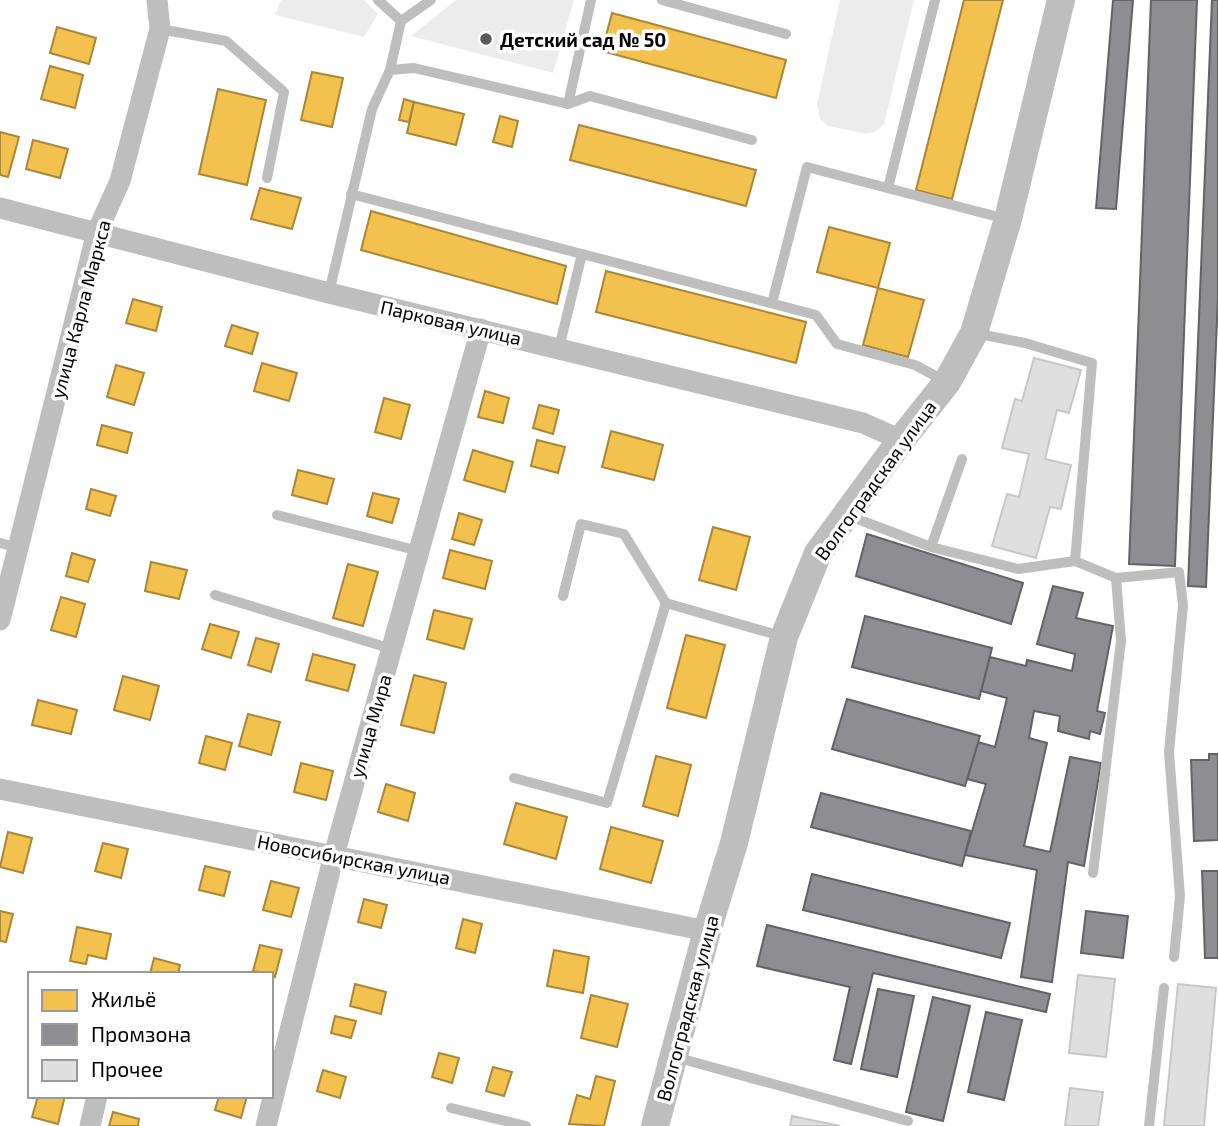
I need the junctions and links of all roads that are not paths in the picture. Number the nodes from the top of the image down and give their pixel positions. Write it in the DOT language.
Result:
graph roads {
  1 [pos="158,0"];
  2 [pos="378,0"];
  3 [pos="430,0"];
  4 [pos="591,0"];
  5 [pos="662,0"];
  6 [pos="935,0"];
  7 [pos="1061,0"];
  8 [pos="401,21"];
  9 [pos="160,29"];
  10 [pos="786,34"];
  11 [pos="390,70"];
  12 [pos="568,104"];
  13 [pos="752,140"];
  14 [pos="267,178"];
  15 [pos="888,188"];
  16 [pos="351,194"];
  17 [pos="1,210"];
  18 [pos="1008,219"];
  19 [pos="97,232"];
  20 [pos="582,254"];
  21 [pos="329,293"];
  22 [pos="772,303"];
  23 [pos="481,329"];
  24 [pos="974,333"];
  25 [pos="559,348"];
  26 [pos="947,382"];
  27 [pos="901,440"];
  28 [pos="962,459"];
  29 [pos="276,515"];
  30 [pos="847,515"];
  31 [pos="10,546"];
  32 [pos="931,547"];
  33 [pos="419,551"];
  34 [pos="1075,561"];
  35 [pos="1116,578"];
  36 [pos="215,596"];
  37 [pos="563,596"];
  38 [pos="666,603"];
  39 [pos="0,620"];
  40 [pos="783,637"];
  41 [pos="392,649"];
  42 [pos="514,778"];
  43 [pos="0,789"];
  44 [pos="334,855"];
  45 [pos="1093,873"];
  46 [pos="707,931"];
  47 [pos="1174,957"];
  48 [pos="1164,988"];
  49 [pos="673,1057"];
  50 [pos="97,1098"];
  51 [pos="451,1108"];
  52 [pos="908,1121"];
  53 [pos="90,1126"];
  54 [pos="266,1126"];
  55 [pos="526,1126"];
  56 [pos="655,1126"];
  57 [pos="1149,1126"];
  1 -- 9 [label="street, улица Карла Маркса"];
  2 -- 8 [label="lane"];
  3 -- 8 [label="lane"];
  4 -- 12 [label="lane"];
  5 -- 10 [label="lane"];
  6 -- 15 [label="lane"];
  7 -- 18 [label="street, Волгоградская улица"];
  8 -- 11 [label="lane"];
  9 -- 14 [label="lane"];
  9 -- 19 [label="street, улица Карла Маркса"];
  11 -- 12 [label="lane"];
  11 -- 16 [label="lane"];
  12 -- 13 [label="lane"];
  15 -- 18 [label="lane"];
  15 -- 22 [label="lane"];
  16 -- 20 [label="lane"];
  16 -- 21 [label="lane"];
  17 -- 19 [label="street, Парковая улица"];
  18 -- 24 [label="street, Волгоградская улица"];
  19 -- 21 [label="street, Парковая улица"];
  19 -- 31 [label="street, улица Карла Маркса"];
  20 -- 22 [label="lane"];
  20 -- 25 [label="lane"];
  21 -- 23 [label="street, Парковая улица"];
  22 -- 26 [label="lane"];
  23 -- 25 [label="street, Парковая улица"];
  23 -- 33 [label="street, улица Мира"];
  24 -- 26 [label="street, Волгоградская улица"];
  24 -- 34 [label="lane"];
  25 -- 27 [label="street, Парковая улица"];
  26 -- 27 [label="street, Волгоградская улица"];
  27 -- 30 [label="street, Волгоградская улица"];
  28 -- 32 [label="lane"];
  29 -- 33 [label="lane"];
  30 -- 32 [label="lane"];
  30 -- 40 [label="street, Волгоградская улица"];
  31 -- 39 [label="street, улица Карла Маркса"];
  32 -- 34 [label="lane"];
  33 -- 41 [label="street, улица Мира"];
  34 -- 35 [label="lane"];
  35 -- 45 [label="lane"];
  35 -- 47 [label="lane"];
  36 -- 41 [label="lane"];
  37 -- 38 [label="lane"];
  38 -- 40 [label="lane"];
  38 -- 42 [label="lane"];
  40 -- 46 [label="street, Волгоградская улица"];
  41 -- 44 [label="street, улица Мира"];
  43 -- 44 [label="street, Новосибирская улица"];
  44 -- 46 [label="street, Новосибирская улица"];
  44 -- 54 [label="street, улица Мира"];
  46 -- 49 [label="street, Волгоградская улица"];
  48 -- 57 [label="lane"];
  49 -- 52 [label="lane"];
  49 -- 56 [label="street, Волгоградская улица"];
  50 -- 53 [label="street"];
  51 -- 55 [label="lane"];
}
